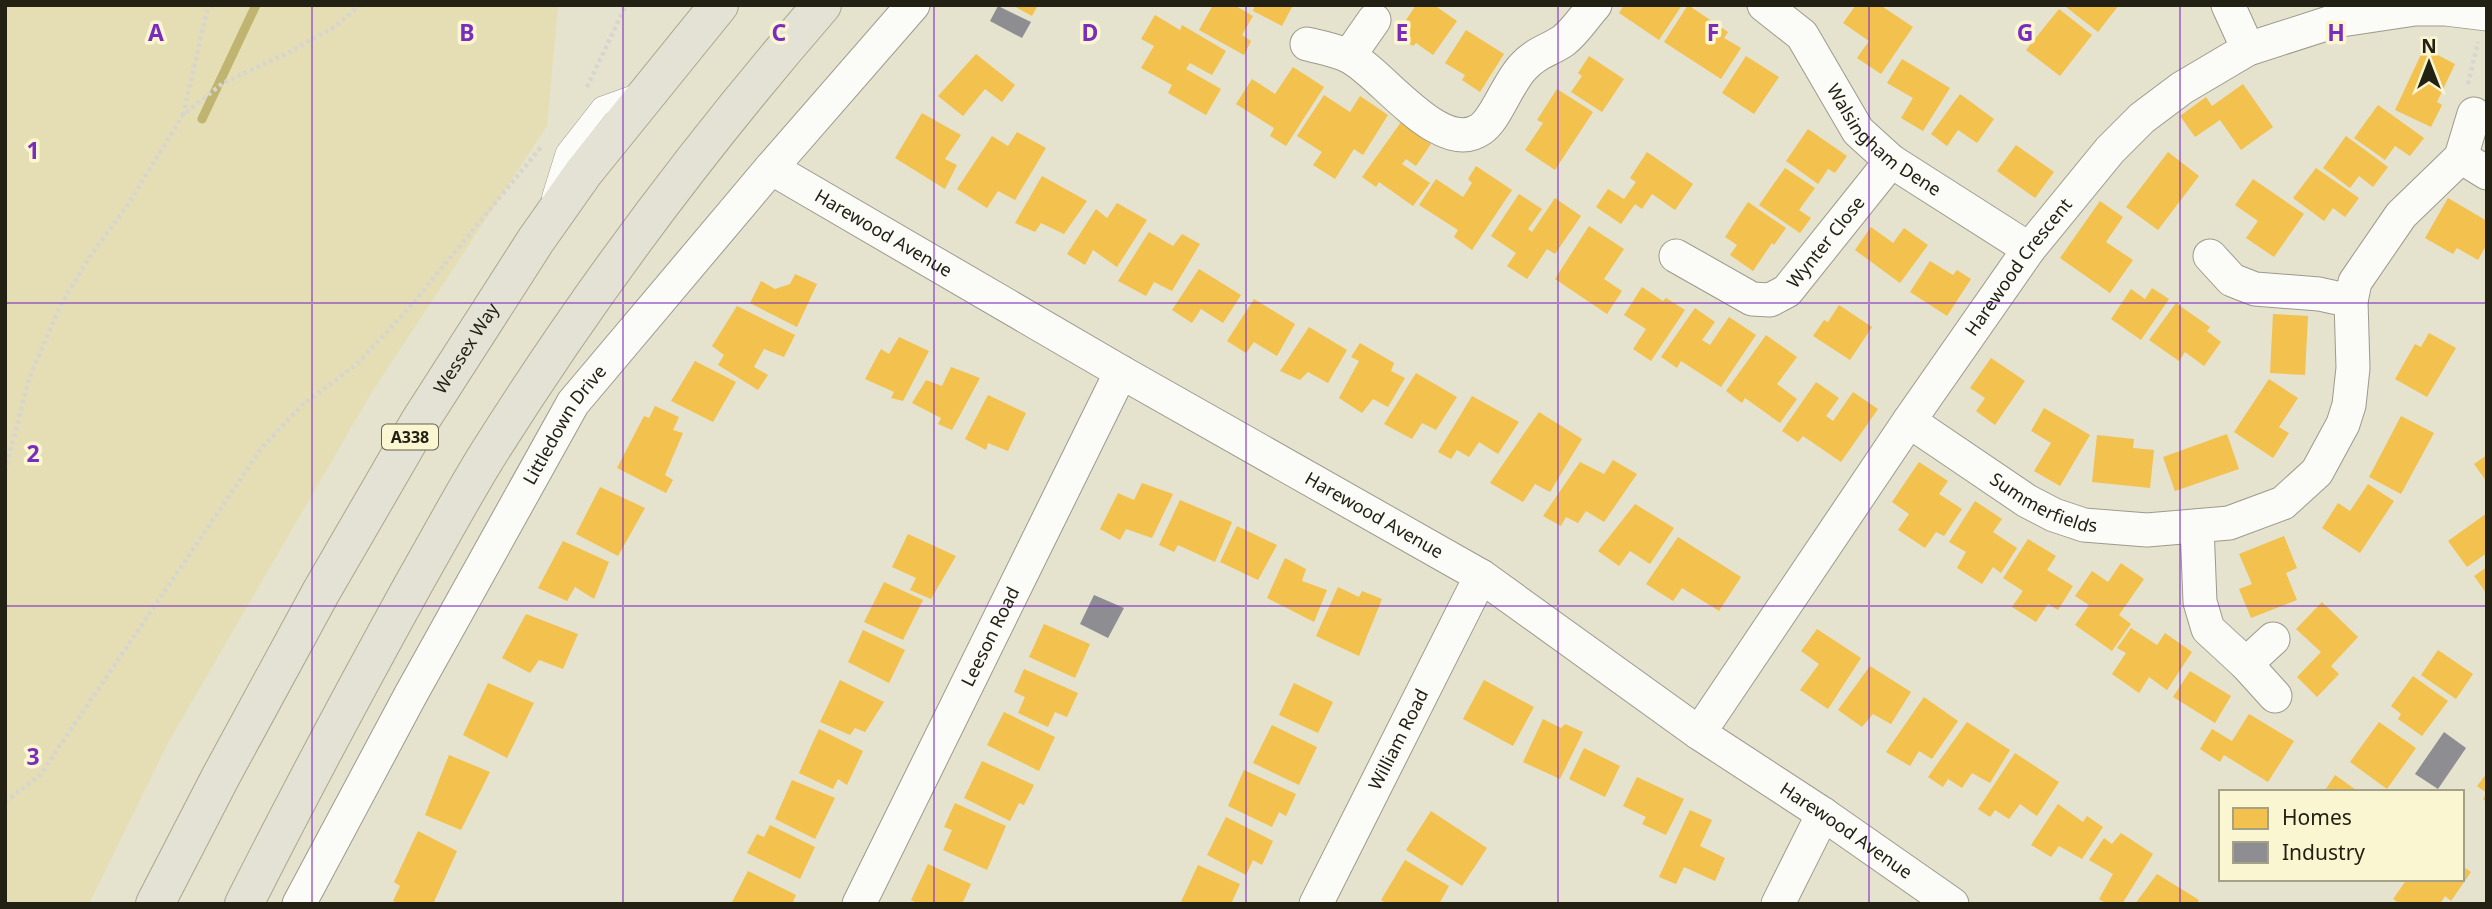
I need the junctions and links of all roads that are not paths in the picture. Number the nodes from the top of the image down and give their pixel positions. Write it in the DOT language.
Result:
graph roads {
  1 [pos="719,5"];
  2 [pos="913,5"];
  3 [pos="1595,5"];
  4 [pos="1764,5"];
  5 [pos="2228,5"];
  6 [pos="821,10"];
  7 [pos="2486,14"];
  8 [pos="1374,20"];
  9 [pos="1307,44"];
  10 [pos="2248,49"];
  11 [pos="1349,56"];
  12 [pos="2474,114"];
  13 [pos="1891,161"];
  14 [pos="2474,165"];
  15 [pos="771,168"];
  16 [pos="2029,250"];
  17 [pos="1676,256"];
  18 [pos="2210,256"];
  19 [pos="2351,301"];
  20 [pos="1121,372"];
  21 [pos="1909,421"];
  22 [pos="2197,526"];
  23 [pos="1480,576"];
  24 [pos="2273,639"];
  25 [pos="2246,664"];
  26 [pos="2276,696"];
  27 [pos="1699,733"];
  28 [pos="1823,814"];
  29 [pos="155,904"];
  30 [pos="244,904"];
  31 [pos="299,904"];
  32 [pos="859,904"];
  33 [pos="1316,904"];
  34 [pos="1779,904"];
  35 [pos="1952,904"];
  1 -- 29 [label="highway, Wessex Way / A338"];
  2 -- 15 [label="street, Littledown Drive"];
  3 -- 11 [label="street"];
  4 -- 13 [label="street, Walsingham Dene"];
  5 -- 10 [label="street"];
  6 -- 30 [label="highway"];
  7 -- 10 [label="street, Harewood Crescent"];
  8 -- 11 [label="street"];
  9 -- 11 [label="street"];
  10 -- 16 [label="street, Harewood Crescent"];
  12 -- 14 [label="street, Summerfields"];
  13 -- 16 [label="street, Walsingham Dene"];
  13 -- 17 [label="street, Wynter Close"];
  14 -- 19 [label="street, Summerfields"];
  15 -- 20 [label="street, Harewood Avenue"];
  15 -- 31 [label="street, Littledown Drive"];
  16 -- 21 [label="street, Harewood Crescent"];
  18 -- 19 [label="street"];
  19 -- 22 [label="street, Summerfields"];
  20 -- 23 [label="street, Harewood Avenue"];
  20 -- 32 [label="street, Leeson Road"];
  21 -- 22 [label="street, Summerfields"];
  21 -- 27 [label="street, Harewood Crescent"];
  22 -- 25 [label="street"];
  23 -- 27 [label="street, Harewood Avenue"];
  23 -- 33 [label="street, William Road"];
  24 -- 25 [label="street"];
  25 -- 26 [label="street"];
  27 -- 28 [label="street, Harewood Avenue"];
  28 -- 34 [label="street"];
  28 -- 35 [label="street, Harewood Avenue"];
}
